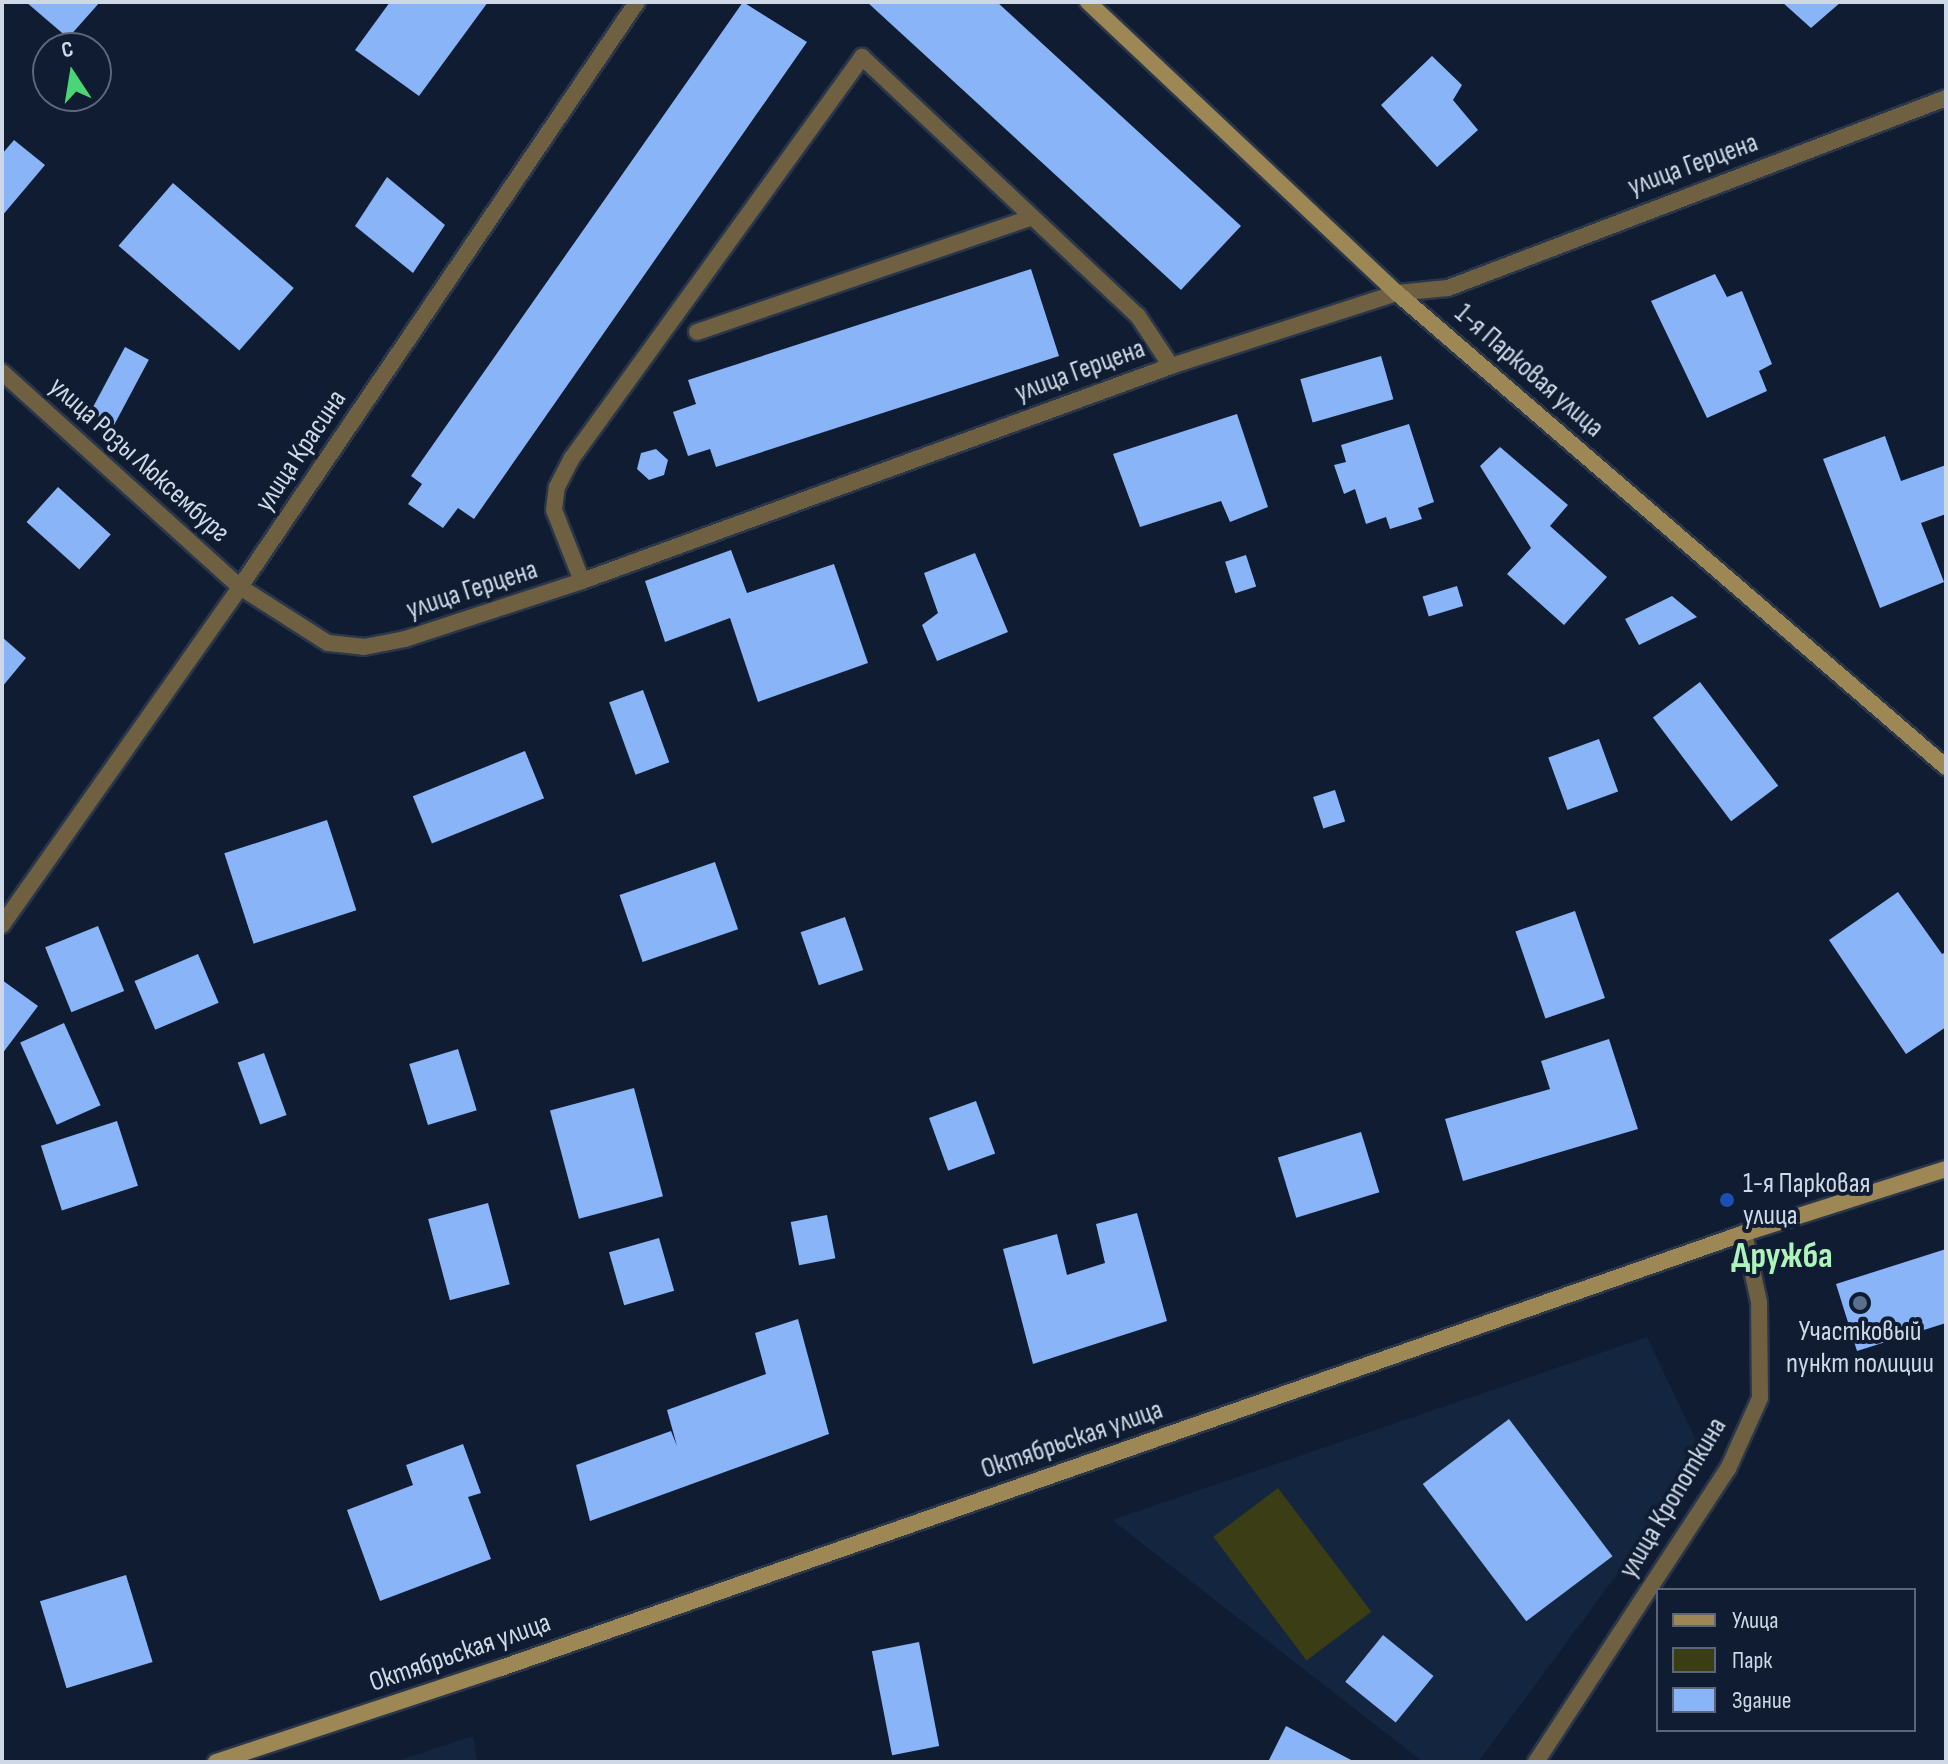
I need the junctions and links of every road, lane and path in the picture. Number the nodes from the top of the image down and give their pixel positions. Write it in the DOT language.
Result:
graph roads {
  1 [pos="637,2"];
  2 [pos="1088,2"];
  3 [pos="1946,98"];
  4 [pos="1032,217"];
  5 [pos="1397,293"];
  6 [pos="697,332"];
  7 [pos="1171,366"];
  8 [pos="2,372"];
  9 [pos="582,581"];
  10 [pos="240,587"];
  11 [pos="1946,767"];
  12 [pos="2,925"];
  13 [pos="1946,1169"];
  14 [pos="1744,1233"];
  15 [pos="216,1762"];
  16 [pos="1536,1762"];
  1 -- 10 [label="street, улица Красина"];
  2 -- 5 [label="street, 1-я Парковая улица"];
  3 -- 5 [label="street, улица Герцена"];
  4 -- 6 [label="street"];
  4 -- 7 [label="street"];
  4 -- 9 [label="street"];
  5 -- 7 [label="street, улица Герцена"];
  5 -- 11 [label="street, 1-я Парковая улица"];
  7 -- 9 [label="street, улица Герцена"];
  8 -- 10 [label="street, улица Розы Люксембург"];
  9 -- 10 [label="street, улица Герцена"];
  10 -- 12 [label="street, улица Красина"];
  13 -- 14 [label="street, Октябрьская улица"];
  14 -- 15 [label="street, Октябрьская улица"];
  14 -- 16 [label="street, улица Кропоткина"];
}
